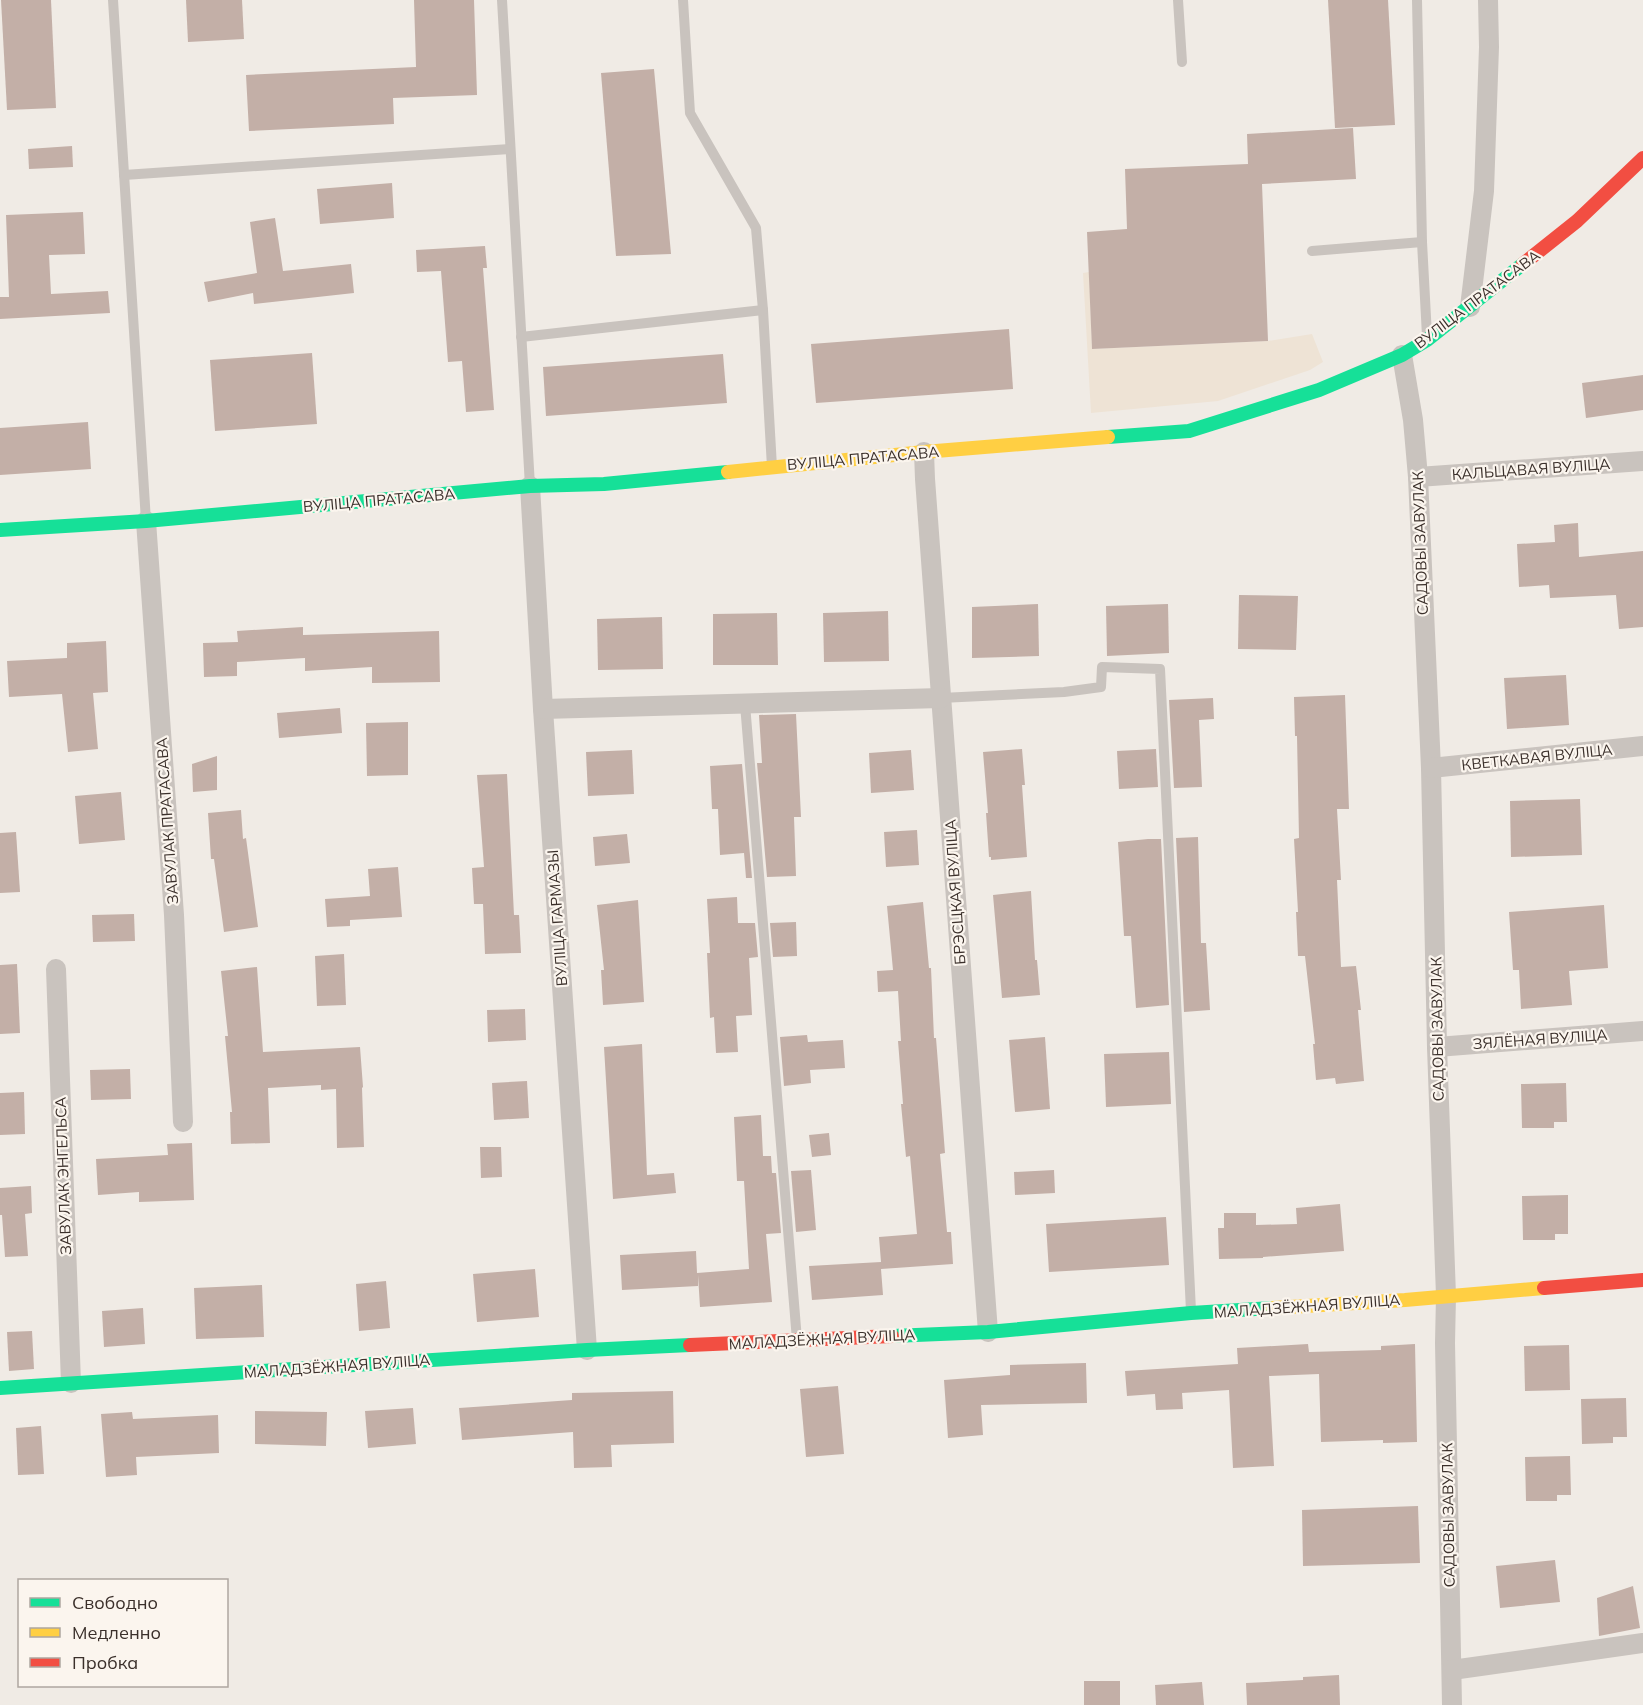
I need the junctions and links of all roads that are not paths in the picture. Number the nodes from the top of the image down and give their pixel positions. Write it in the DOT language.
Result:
graph roads {
  1 [pos="113,0"];
  2 [pos="502,0"];
  3 [pos="683,0"];
  4 [pos="1178,0"];
  5 [pos="1417,0"];
  6 [pos="1488,0"];
  7 [pos="1182,62"];
  8 [pos="510,149"];
  9 [pos="1643,158"];
  10 [pos="124,175"];
  11 [pos="1422,242"];
  12 [pos="1312,251"];
  13 [pos="1470,308"];
  14 [pos="763,310"];
  15 [pos="520,337"];
  16 [pos="1427,340"];
  17 [pos="1402,355"];
  18 [pos="924,452"];
  19 [pos="1643,461"];
  20 [pos="772,466"];
  21 [pos="1418,477"];
  22 [pos="530,486"];
  23 [pos="146,521"];
  24 [pos="0,530"];
  25 [pos="941,698"];
  26 [pos="745,704"];
  27 [pos="543,709"];
  28 [pos="1643,746"];
  29 [pos="1431,768"];
  30 [pos="56,969"];
  31 [pos="1643,1031"];
  32 [pos="1437,1047"];
  33 [pos="183,1122"];
  34 [pos="1643,1280"];
  35 [pos="1446,1296"];
  36 [pos="1191,1313"];
  37 [pos="988,1332"];
  38 [pos="797,1341"];
  39 [pos="586,1350"];
  40 [pos="71,1383"];
  41 [pos="0,1388"];
  42 [pos="1643,1643"];
  43 [pos="1452,1670"];
  44 [pos="1452,1705"];
  1 -- 10 [label="lane"];
  2 -- 8 [label="lane"];
  3 -- 14 [label="lane"];
  4 -- 7 [label="lane"];
  5 -- 11 [label="lane"];
  6 -- 13 [label="street"];
  8 -- 10 [label="lane"];
  8 -- 15 [label="lane"];
  9 -- 13 [label="main road, ВУЛІЦА ПРАТАСАВА"];
  10 -- 23 [label="lane"];
  11 -- 12 [label="lane"];
  11 -- 16 [label="lane"];
  13 -- 16 [label="main road, ВУЛІЦА ПРАТАСАВА"];
  14 -- 15 [label="lane"];
  14 -- 20 [label="lane"];
  15 -- 22 [label="lane"];
  16 -- 17 [label="main road, ВУЛІЦА ПРАТАСАВА"];
  17 -- 18 [label="main road, ВУЛІЦА ПРАТАСАВА"];
  17 -- 21 [label="street, САДОВЫ ЗАВУЛАК"];
  18 -- 20 [label="main road, ВУЛІЦА ПРАТАСАВА"];
  18 -- 25 [label="street, БРЭСЦКАЯ ВУЛІЦА"];
  19 -- 21 [label="street, КАЛЬЦАВАЯ ВУЛІЦА"];
  20 -- 22 [label="main road, ВУЛІЦА ПРАТАСАВА"];
  21 -- 29 [label="street, САДОВЫ ЗАВУЛАК"];
  22 -- 23 [label="main road, ВУЛІЦА ПРАТАСАВА"];
  22 -- 27 [label="street, ВУЛІЦА ГАРМАЗЫ"];
  23 -- 24 [label="main road, ВУЛІЦА ПРАТАСАВА"];
  23 -- 33 [label="street, ЗАВУЛАК ПРАТАСАВА"];
  25 -- 26 [label="street"];
  25 -- 36 [label="lane"];
  25 -- 37 [label="street, БРЭСЦКАЯ ВУЛІЦА"];
  26 -- 27 [label="street"];
  26 -- 38 [label="lane"];
  27 -- 39 [label="street, ВУЛІЦА ГАРМАЗЫ"];
  28 -- 29 [label="street, КВЕТКАВАЯ ВУЛІЦА"];
  29 -- 32 [label="street, САДОВЫ ЗАВУЛАК"];
  30 -- 40 [label="street, ЗАВУЛАК ЭНГЕЛЬСА"];
  31 -- 32 [label="street, ЗЯЛЁНАЯ ВУЛІЦА"];
  32 -- 35 [label="street, САДОВЫ ЗАВУЛАК"];
  34 -- 35 [label="main road, МАЛАДЗЁЖНАЯ ВУЛІЦА"];
  35 -- 36 [label="main road, МАЛАДЗЁЖНАЯ ВУЛІЦА"];
  35 -- 43 [label="street, САДОВЫ ЗАВУЛАК"];
  36 -- 37 [label="main road, МАЛАДЗЁЖНАЯ ВУЛІЦА"];
  37 -- 38 [label="main road, МАЛАДЗЁЖНАЯ ВУЛІЦА"];
  38 -- 39 [label="main road, МАЛАДЗЁЖНАЯ ВУЛІЦА"];
  39 -- 40 [label="main road, МАЛАДЗЁЖНАЯ ВУЛІЦА"];
  40 -- 41 [label="main road, МАЛАДЗЁЖНАЯ ВУЛІЦА"];
  42 -- 43 [label="street"];
  43 -- 44 [label="street, САДОВЫ ЗАВУЛАК"];
}
